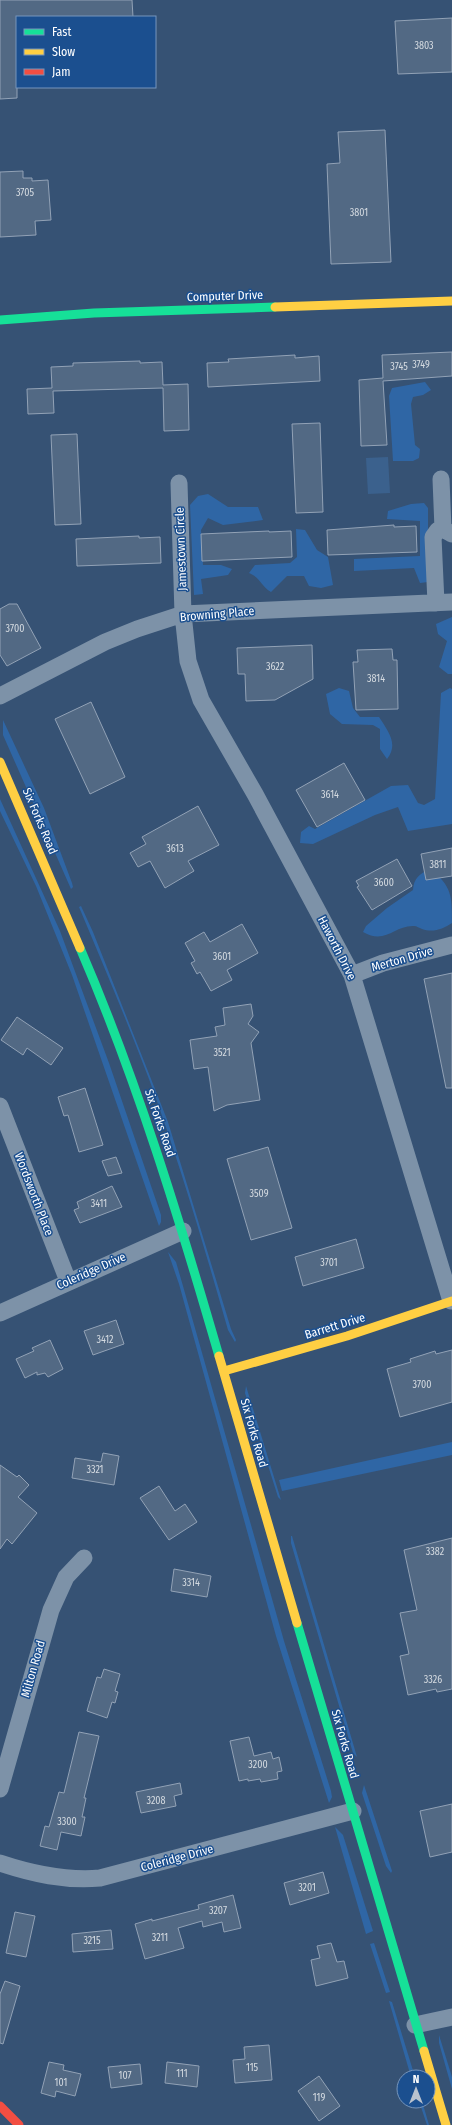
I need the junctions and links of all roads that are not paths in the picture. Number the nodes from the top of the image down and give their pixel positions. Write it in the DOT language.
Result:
graph roads {
  1 [pos="452,301"];
  2 [pos="0,320"];
  3 [pos="441,479"];
  4 [pos="179,483"];
  5 [pos="447,531"];
  6 [pos="444,602"];
  7 [pos="183,614"];
  8 [pos="0,696"];
  9 [pos="0,762"];
  10 [pos="452,945"];
  11 [pos="352,975"];
  12 [pos="0,1106"];
  13 [pos="183,1231"];
  14 [pos="68,1281"];
  15 [pos="451,1301"];
  16 [pos="0,1313"];
  17 [pos="224,1372"];
  18 [pos="84,1558"];
  19 [pos="0,1789"];
  20 [pos="353,1811"];
  21 [pos="0,1864"];
  22 [pos="452,2017"];
  23 [pos="415,2025"];
  24 [pos="0,2106"];
  25 [pos="19,2125"];
  26 [pos="446,2125"];
  1 -- 2 [label="main road, Computer Drive"];
  3 -- 5 [label="street"];
  4 -- 7 [label="street, Jamestown Circle"];
  5 -- 6 [label="street"];
  6 -- 7 [label="street, Browning Place"];
  7 -- 8 [label="street, Browning Place"];
  7 -- 11 [label="street, Haworth Drive"];
  9 -- 13 [label="main road, Six Forks Road"];
  10 -- 11 [label="street, Merton Drive"];
  11 -- 15 [label="street, Haworth Drive"];
  12 -- 14 [label="street, Wordsworth Place"];
  13 -- 14 [label="street, Coleridge Drive"];
  13 -- 17 [label="main road, Six Forks Road"];
  14 -- 16 [label="street, Coleridge Drive"];
  15 -- 17 [label="main road, Barrett Drive"];
  17 -- 20 [label="main road, Six Forks Road"];
  18 -- 19 [label="street, Milton Road"];
  20 -- 21 [label="street, Coleridge Drive"];
  20 -- 23 [label="main road, Six Forks Road"];
  22 -- 23 [label="street"];
  23 -- 26 [label="main road, Six Forks Road"];
  24 -- 25 [label="main road"];
}
